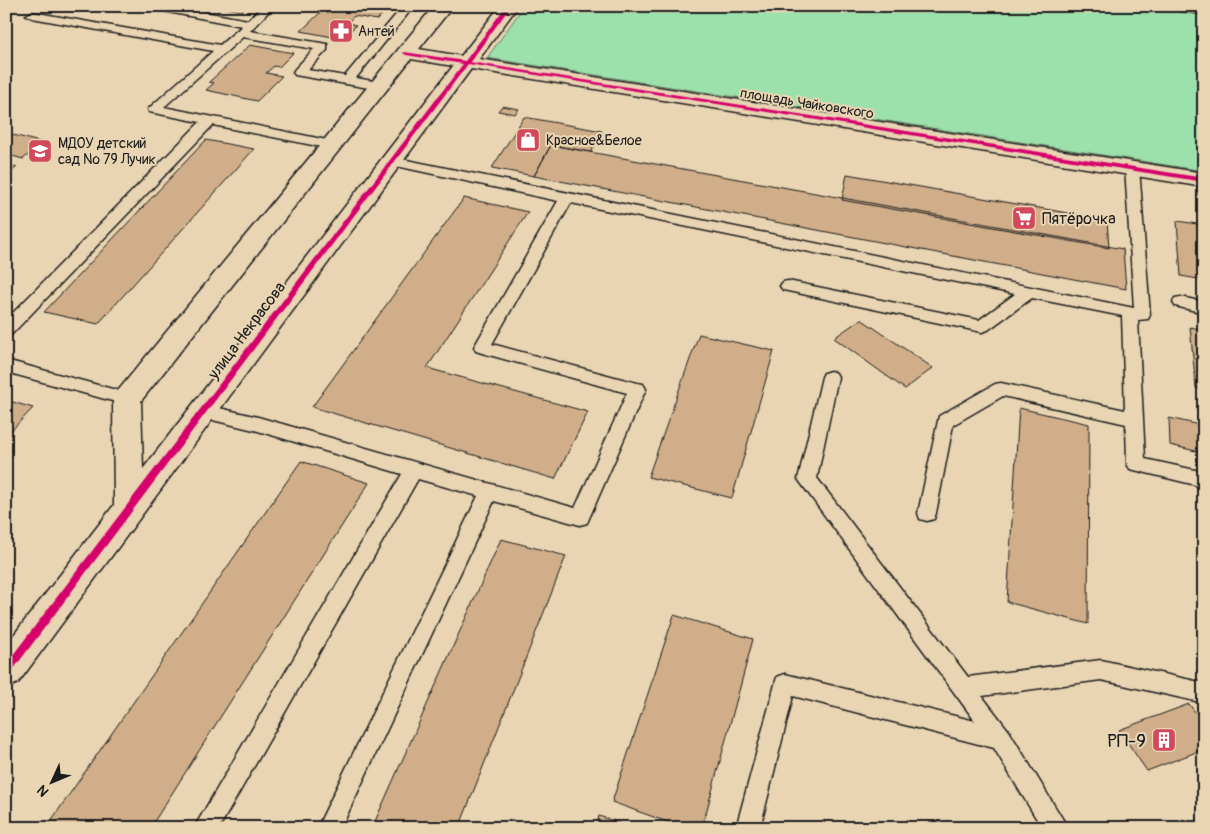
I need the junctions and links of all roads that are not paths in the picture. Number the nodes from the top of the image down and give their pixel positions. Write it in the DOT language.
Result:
graph roads {
  1 [pos="152,6"];
  2 [pos="270,6"];
  3 [pos="409,6"];
  4 [pos="444,6"];
  5 [pos="509,6"];
  6 [pos="1179,6"];
  7 [pos="1204,10"];
  8 [pos="32,15"];
  9 [pos="251,24"];
  10 [pos="241,33"];
  11 [pos="222,49"];
  12 [pos="406,53"];
  13 [pos="466,62"];
  14 [pos="348,80"];
  15 [pos="380,86"];
  16 [pos="210,120"];
  17 [pos="332,145"];
  18 [pos="392,160"];
  19 [pos="1132,167"];
  20 [pos="1204,180"];
  21 [pos="567,198"];
  22 [pos="788,286"];
  23 [pos="1029,292"];
  24 [pos="1181,302"];
  25 [pos="1204,308"];
  26 [pos="1130,313"];
  27 [pos="6,330"];
  28 [pos="6,366"];
  29 [pos="830,378"];
  30 [pos="127,399"];
  31 [pos="202,411"];
  32 [pos="1134,419"];
  33 [pos="414,470"];
  34 [pos="1204,480"];
  35 [pos="489,492"];
  36 [pos="129,508"];
  37 [pos="928,513"];
  38 [pos="6,672"];
  39 [pos="963,688"];
  40 [pos="1204,693"];
  41 [pos="1001,739"];
  42 [pos="206,828"];
  43 [pos="329,828"];
  44 [pos="748,828"];
  45 [pos="1056,828"];
  1 -- 9 [label="lane"];
  2 -- 9 [label="lane"];
  3 -- 14 [label="lane"];
  4 -- 12 [label="street"];
  5 -- 13 [label="street, улица Некрасова"];
  6 -- 7 [label="street"];
  8 -- 11 [label="lane"];
  9 -- 10 [label="lane"];
  10 -- 11 [label="lane"];
  10 -- 14 [label="lane"];
  11 -- 16 [label="lane"];
  12 -- 13 [label="street, площадь Чайковского"];
  12 -- 15 [label="street"];
  13 -- 18 [label="street, улица Некрасова"];
  13 -- 19 [label="street, площадь Чайковского"];
  14 -- 15 [label="lane"];
  15 -- 17 [label="street"];
  16 -- 17 [label="lane"];
  16 -- 27 [label="lane"];
  17 -- 30 [label="street"];
  18 -- 21 [label="lane"];
  18 -- 31 [label="street, улица Некрасова"];
  19 -- 20 [label="street, площадь Чайковского"];
  19 -- 26 [label="lane"];
  21 -- 23 [label="lane"];
  21 -- 35 [label="lane"];
  22 -- 23 [label="lane"];
  23 -- 26 [label="lane"];
  24 -- 25 [label="lane"];
  26 -- 32 [label="lane"];
  28 -- 30 [label="lane"];
  29 -- 39 [label="lane"];
  30 -- 36 [label="street"];
  31 -- 33 [label="lane"];
  31 -- 36 [label="street, улица Некрасова"];
  32 -- 34 [label="lane"];
  32 -- 37 [label="lane"];
  33 -- 35 [label="lane"];
  33 -- 42 [label="lane"];
  35 -- 43 [label="lane"];
  36 -- 38 [label="street, улица Некрасова"];
  39 -- 40 [label="lane"];
  39 -- 41 [label="lane"];
  41 -- 44 [label="lane"];
  41 -- 45 [label="lane"];
}
